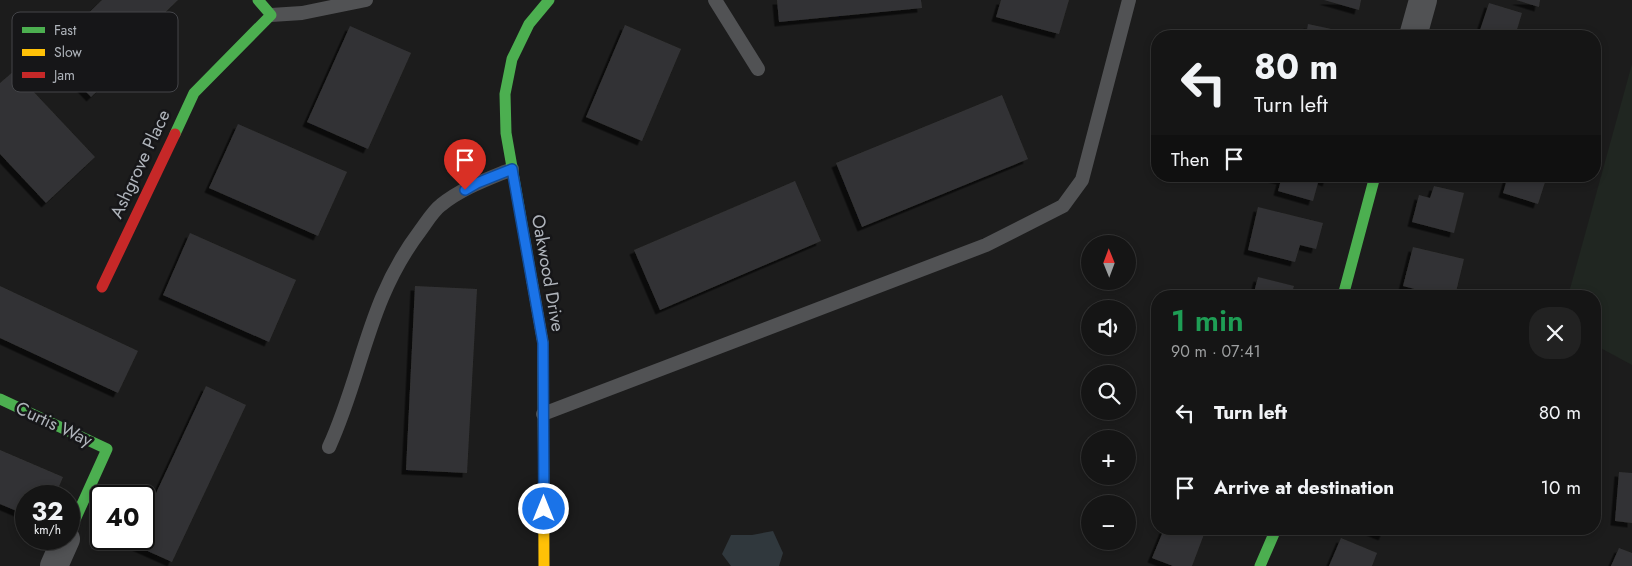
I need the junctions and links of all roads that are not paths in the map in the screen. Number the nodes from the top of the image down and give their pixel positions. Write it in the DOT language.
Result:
graph roads {
  1 [pos="258,0"];
  2 [pos="366,0"];
  3 [pos="549,0"];
  4 [pos="715,0"];
  5 [pos="1129,0"];
  6 [pos="1423,0"];
  7 [pos="271,15"];
  8 [pos="1415,30"];
  9 [pos="758,69"];
  10 [pos="512,169"];
  11 [pos="1373,182"];
  12 [pos="102,286"];
  13 [pos="1345,290"];
  14 [pos="0,399"];
  15 [pos="543,414"];
  16 [pos="329,447"];
  17 [pos="80,508"];
  18 [pos="1273,535"];
  19 [pos="61,550"];
  20 [pos="54,566"];
  21 [pos="544,566"];
  22 [pos="1260,566"];
  1 -- 7 [label="street"];
  2 -- 7 [label="lane"];
  3 -- 10 [label="street, Oakwood Drive"];
  4 -- 9 [label="lane"];
  5 -- 15 [label="lane"];
  6 -- 8 [label="street"];
  7 -- 12 [label="street, Ashgrove Place"];
  10 -- 15 [label="street, Oakwood Drive"];
  10 -- 16 [label="lane"];
  11 -- 13 [label="street"];
  14 -- 17 [label="street, Curtis Way"];
  15 -- 21 [label="street, Oakwood Drive"];
  18 -- 22 [label="street"];
  19 -- 20 [label="street"];
}
